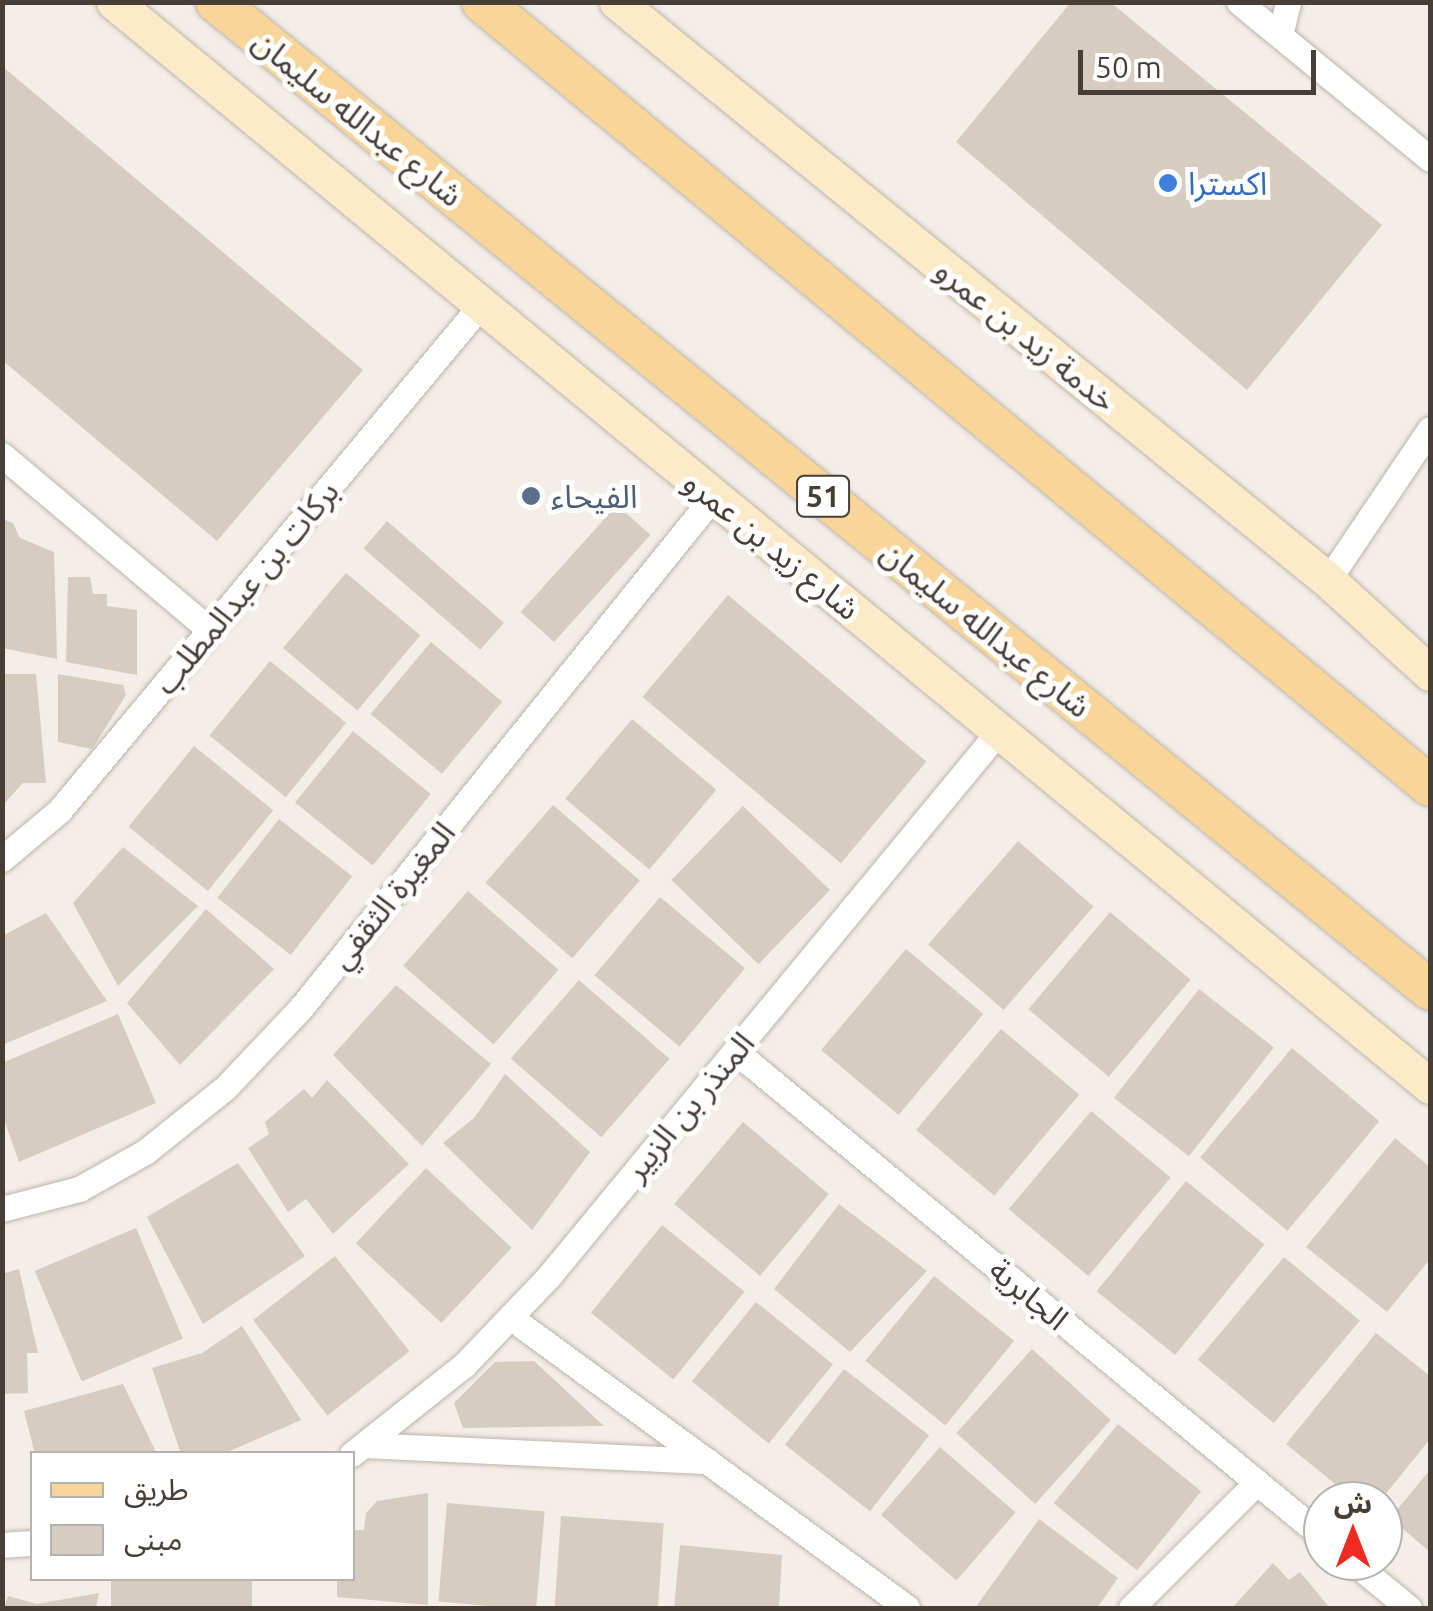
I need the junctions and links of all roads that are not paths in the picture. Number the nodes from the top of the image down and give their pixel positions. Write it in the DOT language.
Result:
graph roads {
  1 [pos="114,2"];
  2 [pos="216,2"];
  3 [pos="482,2"];
  4 [pos="617,2"];
  5 [pos="1240,2"];
  6 [pos="1288,2"];
  7 [pos="1280,36"];
  8 [pos="1430,159"];
  9 [pos="481,305"];
  10 [pos="1430,428"];
  11 [pos="2,455"];
  12 [pos="713,496"];
  13 [pos="1328,580"];
  14 [pos="210,630"];
  15 [pos="1430,673"];
  16 [pos="999,732"];
  17 [pos="1430,786"];
  18 [pos="2,860"];
  19 [pos="1430,990"];
  20 [pos="735,1050"];
  21 [pos="1430,1086"];
  22 [pos="2,1209"];
  23 [pos="510,1317"];
  24 [pos="359,1449"];
  25 [pos="708,1461"];
  26 [pos="1257,1482"];
  27 [pos="1303,1520"];
  28 [pos="30,1543"];
  29 [pos="2,1544"];
  30 [pos="1376,1581"];
  31 [pos="907,1608"];
  32 [pos="1131,1608"];
  33 [pos="1409,1608"];
  1 -- 9 [label="main road, شارع زيد بن عمرو"];
  2 -- 19 [label="main road, شارع عبدالله سليمان / 51"];
  3 -- 17 [label="main road"];
  4 -- 13 [label="main road, خدمة زيد بن عمرو"];
  5 -- 7 [label="street"];
  6 -- 7 [label="street"];
  7 -- 8 [label="street"];
  9 -- 12 [label="main road, شارع زيد بن عمرو"];
  9 -- 14 [label="street, بركات بن عبدالمطلب"];
  10 -- 13 [label="street"];
  11 -- 14 [label="street"];
  12 -- 16 [label="main road, شارع زيد بن عمرو"];
  12 -- 22 [label="street, المغيرة الثقفي"];
  13 -- 15 [label="main road, خدمة زيد بن عمرو"];
  14 -- 18 [label="street, بركات بن عبدالمطلب"];
  16 -- 20 [label="street, المنذر بن الزبير"];
  16 -- 21 [label="main road, شارع زيد بن عمرو"];
  20 -- 23 [label="street, المنذر بن الزبير"];
  20 -- 26 [label="street, الجابرية"];
  23 -- 24 [label="street, المنذر بن الزبير"];
  23 -- 25 [label="street"];
  24 -- 25 [label="street"];
  25 -- 31 [label="street"];
  26 -- 27 [label="street, الجابرية"];
  26 -- 32 [label="street"];
  28 -- 29 [label="street"];
  30 -- 33 [label="street"];
}
